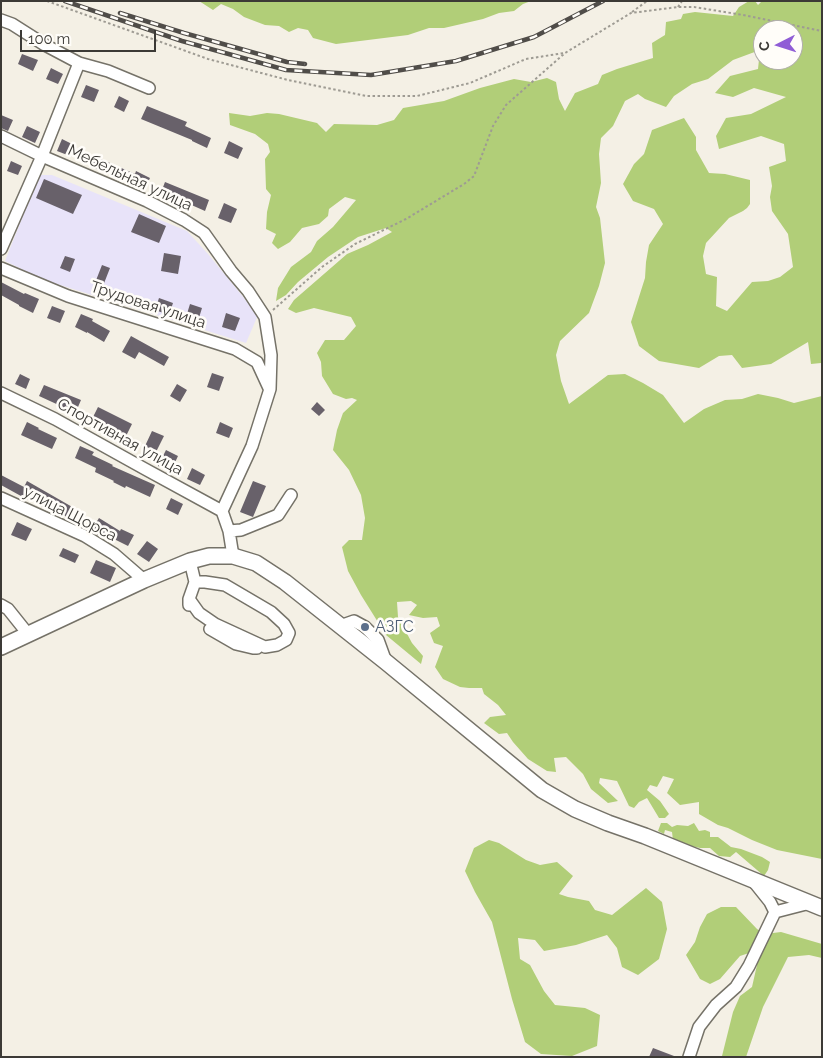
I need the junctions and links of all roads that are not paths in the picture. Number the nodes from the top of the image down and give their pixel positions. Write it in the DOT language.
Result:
graph roads {
  1 [pos="1,20"];
  2 [pos="80,63"];
  3 [pos="149,88"];
  4 [pos="1,136"];
  5 [pos="42,156"];
  6 [pos="1,249"];
  7 [pos="1,268"];
  8 [pos="270,389"];
  9 [pos="1,393"];
  10 [pos="291,495"];
  11 [pos="1,498"];
  12 [pos="222,511"];
  13 [pos="229,531"];
  14 [pos="233,556"];
  15 [pos="190,561"];
  16 [pos="144,580"];
  17 [pos="195,582"];
  18 [pos="1,605"];
  19 [pos="28,634"];
  20 [pos="1,647"];
  21 [pos="751,879"];
  22 [pos="816,906"];
  23 [pos="775,912"];
  24 [pos="689,1057"];
  1 -- 2 [label="street"];
  2 -- 3 [label="street"];
  2 -- 5 [label="street"];
  4 -- 5 [label="street, Мебельная улица"];
  5 -- 6 [label="street"];
  5 -- 8 [label="street, Мебельная улица"];
  7 -- 8 [label="street, Трудовая улица"];
  8 -- 12 [label="street"];
  9 -- 12 [label="street, Спортивная улица"];
  10 -- 13 [label="street"];
  11 -- 16 [label="street, улица Щорса"];
  12 -- 13 [label="street"];
  13 -- 14 [label="street"];
  14 -- 15 [label="main road"];
  14 -- 21 [label="main road"];
  15 -- 16 [label="main road"];
  15 -- 17 [label="street"];
  16 -- 19 [label="main road"];
  17 -- 17 [label="street"];
  18 -- 19 [label="street"];
  19 -- 20 [label="main road"];
  21 -- 22 [label="main road"];
  21 -- 23 [label="street"];
  22 -- 23 [label="street"];
  23 -- 24 [label="street"];
}
